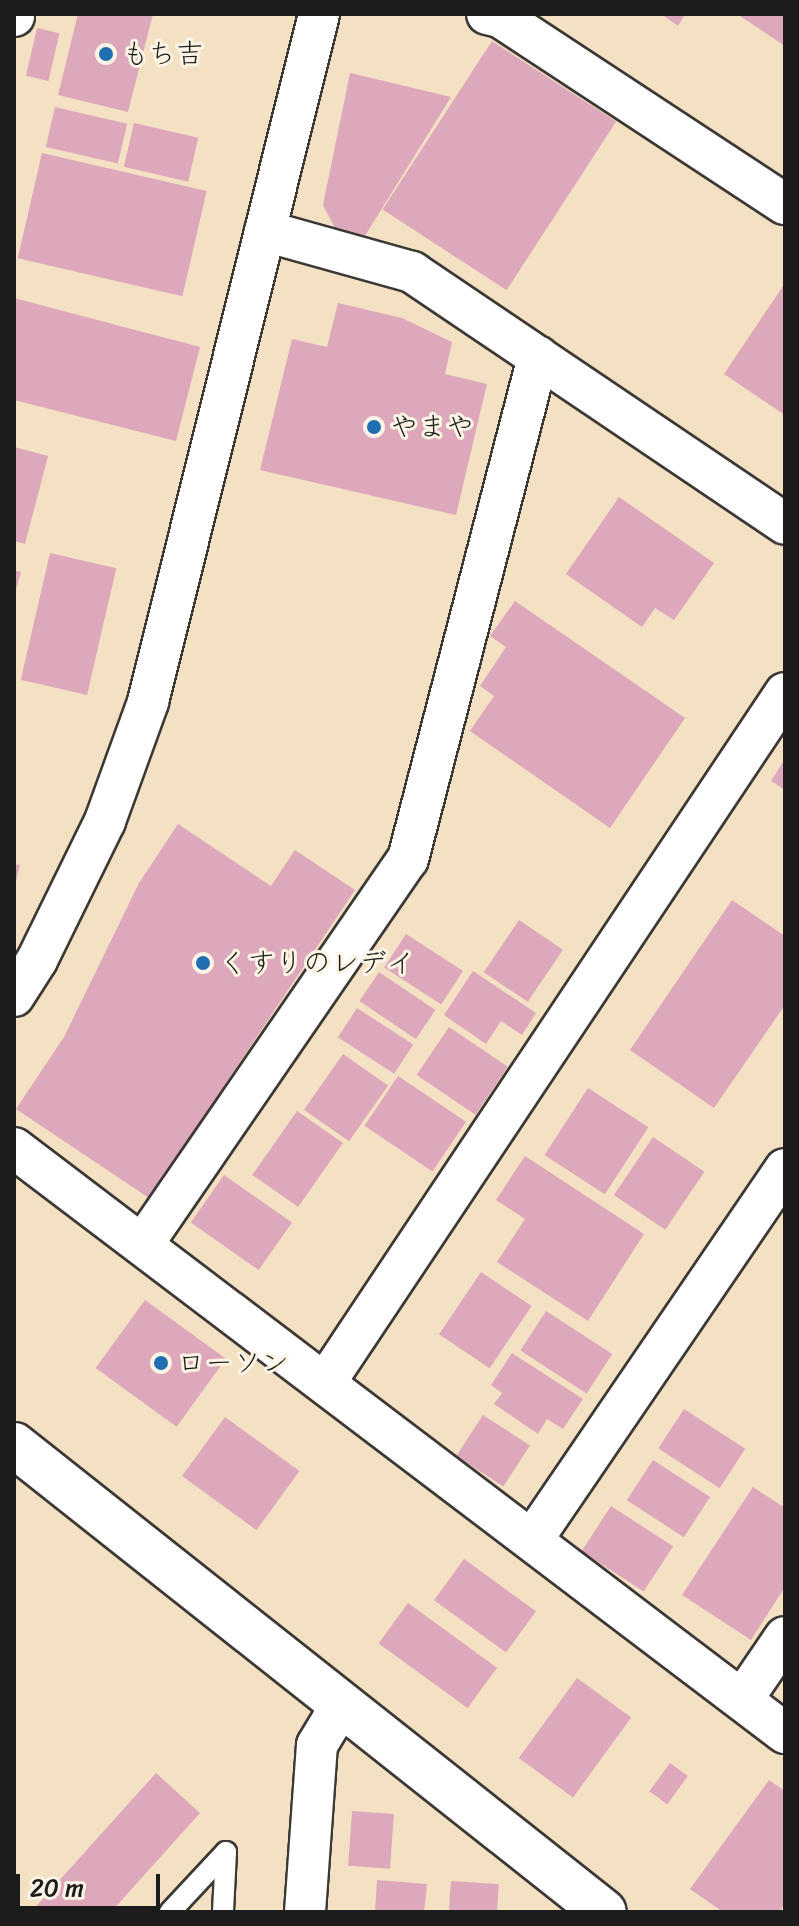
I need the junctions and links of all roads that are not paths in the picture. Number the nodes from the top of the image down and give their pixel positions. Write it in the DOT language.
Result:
graph roads {
  1 [pos="319,14"];
  2 [pos="487,14"];
  3 [pos="785,204"];
  4 [pos="265,231"];
  5 [pos="538,357"];
  6 [pos="785,524"];
  7 [pos="785,693"];
  8 [pos="14,996"];
  9 [pos="14,1148"];
  10 [pos="785,1169"];
  11 [pos="143,1244"];
  12 [pos="325,1383"];
  13 [pos="14,1445"];
  14 [pos="532,1540"];
  15 [pos="785,1637"];
  16 [pos="742,1700"];
  17 [pos="340,1707"];
  18 [pos="785,1733"];
  19 [pos="579,1904"];
  20 [pos="170,1912"];
  21 [pos="223,1912"];
  22 [pos="305,1912"];
  1 -- 4 [label="street"];
  2 -- 3 [label="street"];
  4 -- 5 [label="street"];
  4 -- 8 [label="street"];
  5 -- 6 [label="street"];
  5 -- 11 [label="street"];
  7 -- 12 [label="street"];
  9 -- 11 [label="street"];
  10 -- 14 [label="street"];
  11 -- 12 [label="street"];
  12 -- 14 [label="street"];
  13 -- 17 [label="street"];
  14 -- 16 [label="street"];
  15 -- 16 [label="street"];
  16 -- 18 [label="street"];
  17 -- 19 [label="street"];
  17 -- 22 [label="street"];
  20 -- 21 [label="lane"];
}
